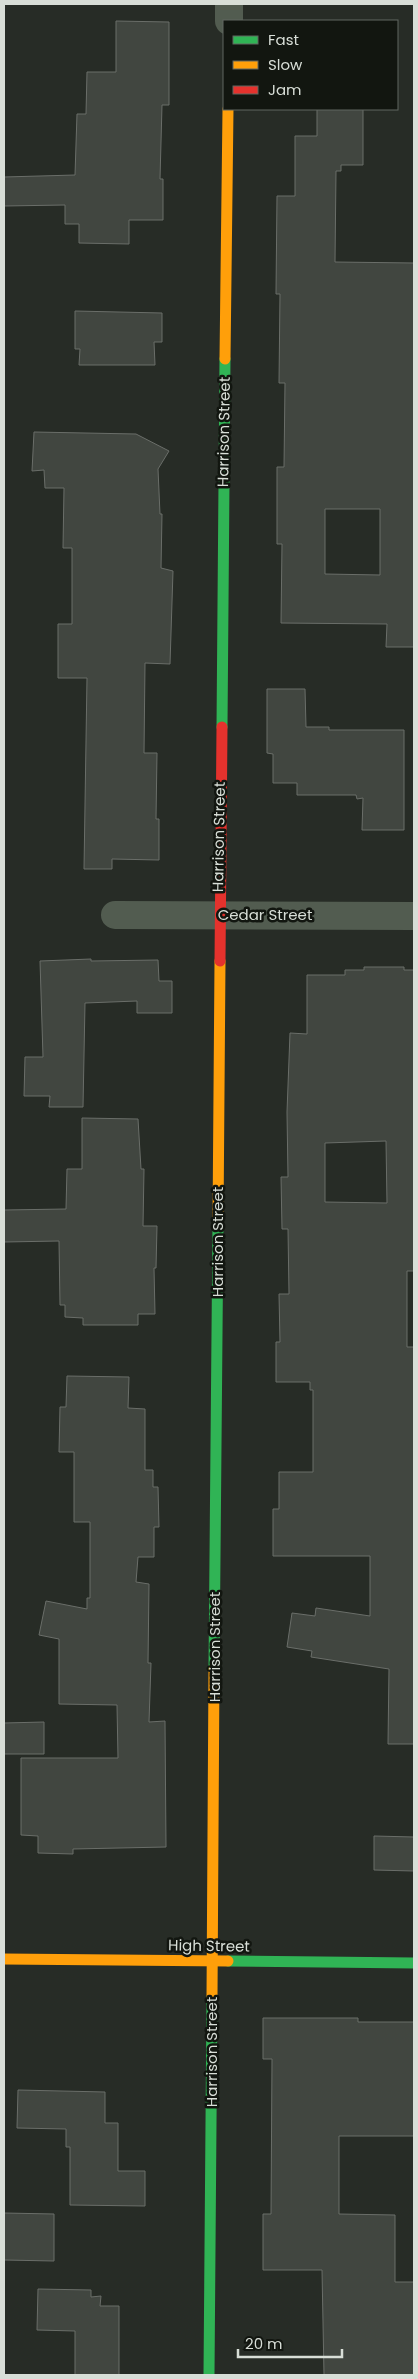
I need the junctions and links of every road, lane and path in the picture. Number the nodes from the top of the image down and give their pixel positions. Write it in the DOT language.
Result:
graph roads {
  1 [pos="229,4"];
  2 [pos="228,20"];
  3 [pos="228,110"];
  4 [pos="115,915"];
  5 [pos="218,915"];
  6 [pos="414,916"];
  7 [pos="4,1959"];
  8 [pos="212,1961"];
  9 [pos="414,1964"];
  10 [pos="209,2375"];
  1 -- 2 [label="street"];
  3 -- 5 [label="street, Harrison Street"];
  4 -- 5 [label="street, Cedar Street"];
  5 -- 6 [label="street, Cedar Street"];
  5 -- 8 [label="street, Harrison Street"];
  7 -- 8 [label="street, High Street"];
  8 -- 9 [label="street, High Street"];
  8 -- 10 [label="street, Harrison Street"];
}
